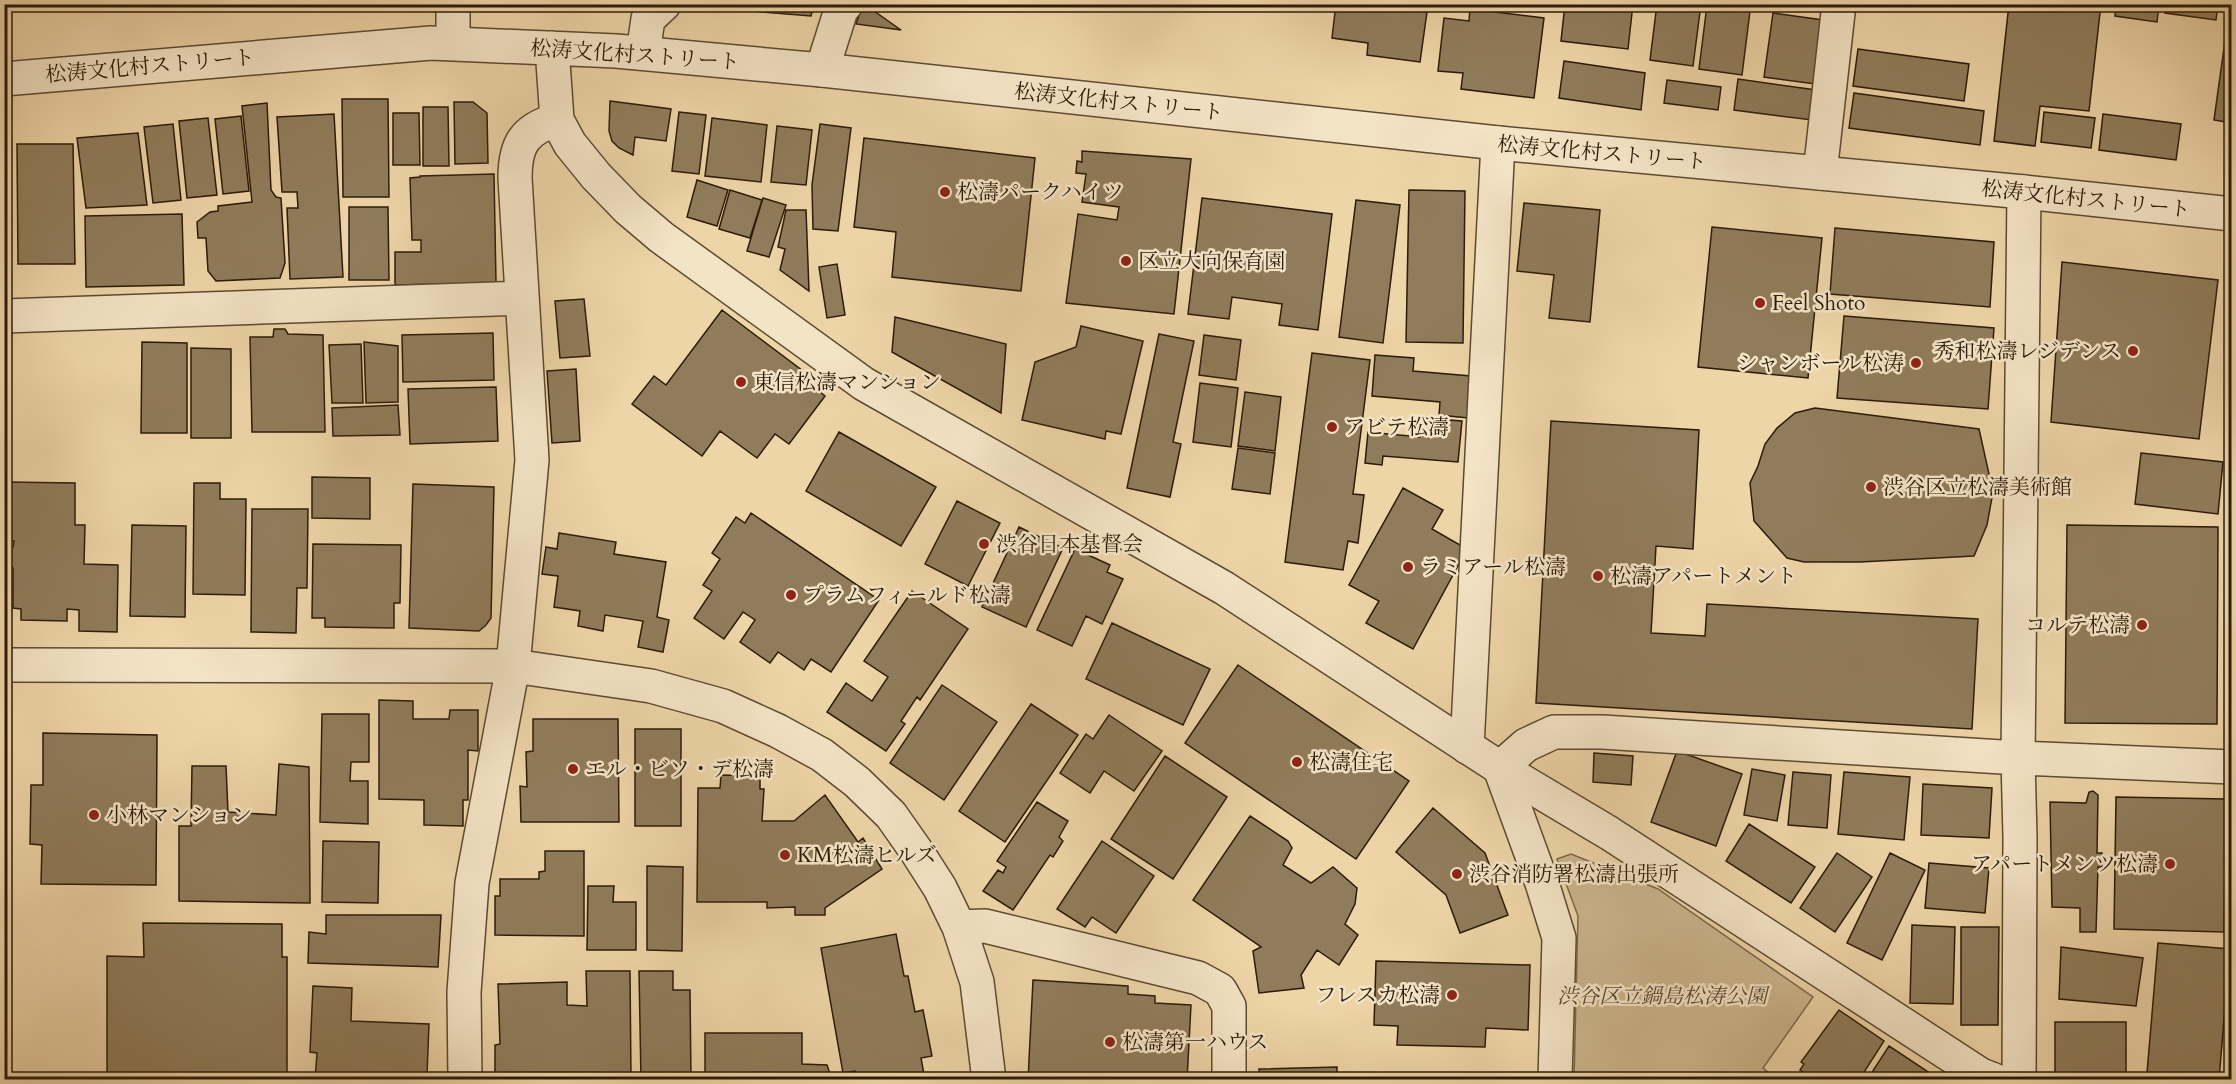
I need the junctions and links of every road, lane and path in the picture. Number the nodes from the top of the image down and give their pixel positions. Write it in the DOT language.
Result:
graph roads {
  1 [pos="453,4"];
  2 [pos="664,4"];
  3 [pos="846,4"];
  4 [pos="1839,4"];
  5 [pos="453,43"];
  6 [pos="552,48"];
  7 [pos="642,53"];
  8 [pos="822,70"];
  9 [pos="4,78"];
  10 [pos="557,120"];
  11 [pos="1498,143"];
  12 [pos="1820,173"];
  13 [pos="2024,192"];
  14 [pos="2232,214"];
  15 [pos="522,298"];
  16 [pos="4,316"];
  17 [pos="4,665"];
  18 [pos="513,666"];
  19 [pos="1467,747"];
  20 [pos="2018,758"];
  21 [pos="2232,767"];
  22 [pos="1500,768"];
  23 [pos="959,927"];
  24 [pos="465,1080"];
  25 [pos="989,1080"];
  26 [pos="1229,1080"];
  27 [pos="1555,1080"];
  28 [pos="1994,1080"];
  29 [pos="2019,1080"];
  1 -- 5 [label="street"];
  2 -- 7 [label="street"];
  3 -- 8 [label="street"];
  4 -- 12 [label="street"];
  5 -- 6 [label="street, 松涛文化村ストリート"];
  5 -- 9 [label="street, 松涛文化村ストリート"];
  6 -- 7 [label="street, 松涛文化村ストリート"];
  6 -- 10 [label="street"];
  7 -- 8 [label="street, 松涛文化村ストリート"];
  8 -- 11 [label="street, 松涛文化村ストリート"];
  10 -- 15 [label="street"];
  10 -- 19 [label="street"];
  11 -- 12 [label="street, 松涛文化村ストリート"];
  11 -- 19 [label="street"];
  12 -- 13 [label="street, 松涛文化村ストリート"];
  13 -- 14 [label="street, 松涛文化村ストリート"];
  13 -- 20 [label="street"];
  15 -- 16 [label="street"];
  15 -- 18 [label="street"];
  17 -- 18 [label="street"];
  18 -- 23 [label="street"];
  18 -- 24 [label="street"];
  19 -- 22 [label="street"];
  20 -- 21 [label="street"];
  20 -- 22 [label="street"];
  20 -- 29 [label="street"];
  22 -- 27 [label="street"];
  22 -- 28 [label="street"];
  23 -- 25 [label="street"];
  23 -- 26 [label="street"];
}
